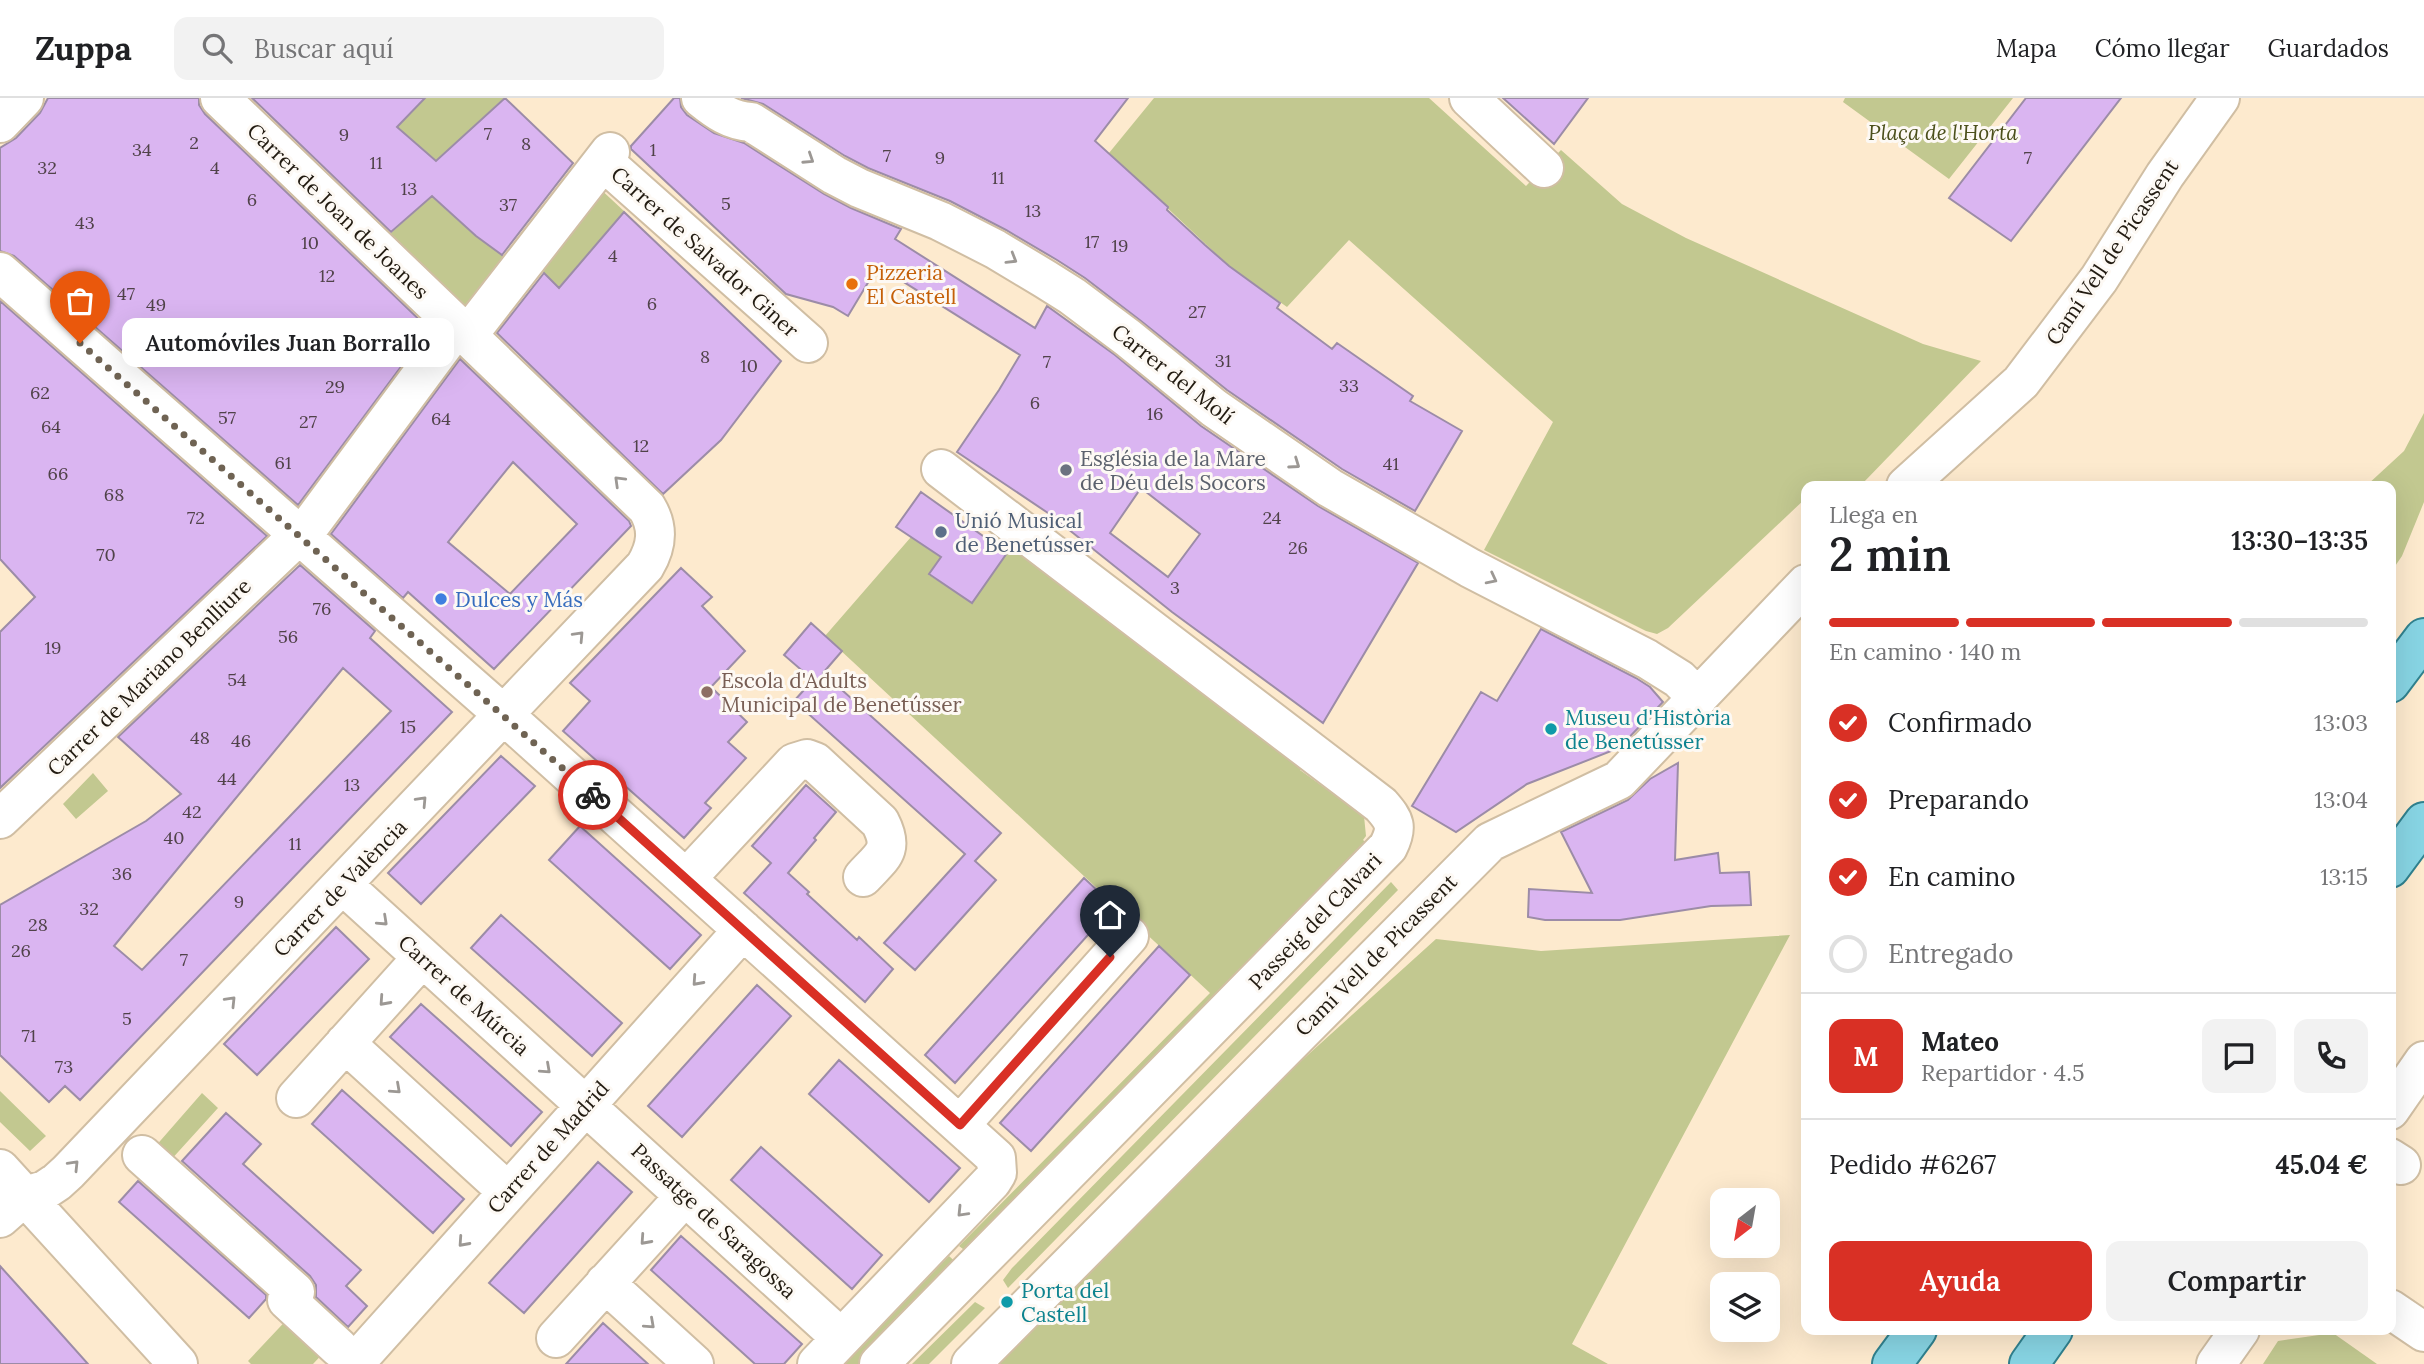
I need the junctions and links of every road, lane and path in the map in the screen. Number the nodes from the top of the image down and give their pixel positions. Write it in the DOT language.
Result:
graph roads {
  1 [pos="24,98"];
  2 [pos="220,98"];
  3 [pos="701,98"];
  4 [pos="1469,98"];
  5 [pos="2220,98"];
  6 [pos="761,110"];
  7 [pos="0,123"];
  8 [pos="607,156"];
  9 [pos="1544,168"];
  10 [pos="0,272"];
  11 [pos="808,343"];
  12 [pos="941,469"];
  13 [pos="1912,481"];
  14 [pos="305,529"];
  15 [pos="656,535"];
  16 [pos="1801,589"];
  17 [pos="2424,638"];
  18 [pos="2396,675"];
  19 [pos="1698,698"];
  20 [pos="504,715"];
  21 [pos="1,815"];
  22 [pos="2424,822"];
  23 [pos="2396,860"];
  24 [pos="863,877"];
  25 [pos="686,879"];
  26 [pos="343,885"];
  27 [pos="743,930"];
  28 [pos="1129,936"];
  29 [pos="422,958"];
  30 [pos="345,1044"];
  31 [pos="2424,1061"];
  32 [pos="296,1098"];
  33 [pos="2396,1101"];
  34 [pos="586,1104"];
  35 [pos="960,1125"];
  36 [pos="142,1155"];
  37 [pos="508,1192"];
  38 [pos="8,1194"];
  39 [pos="685,1196"];
  40 [pos="605,1283"];
  41 [pos="2396,1313"];
  42 [pos="2424,1332"];
  43 [pos="1912,1335"];
  44 [pos="2049,1335"];
  45 [pos="2236,1335"];
  46 [pos="556,1338"];
  47 [pos="829,1351"];
  48 [pos="346,1356"];
  49 [pos="178,1364"];
  50 [pos="694,1364"];
  51 [pos="879,1364"];
  52 [pos="971,1364"];
  53 [pos="1892,1364"];
  54 [pos="2029,1364"];
  55 [pos="2216,1364"];
  1 -- 7 [label="street"];
  15 -- 2 [label="street, Carrer de Joan de Joanes, one-way"];
  3 -- 6 [label="street, Carrer del Molí"];
  4 -- 9 [label="street"];
  5 -- 13 [label="street, Camí Vell de Picassent"];
  6 -- 19 [label="street, Carrer del Molí, one-way"];
  8 -- 11 [label="street, Carrer de Salvador Giner"];
  8 -- 14 [label="street, Carrer de Mariano Benlliure"];
  10 -- 14 [label="street"];
  12 -- 51 [label="street, Passeig del Calvari"];
  14 -- 20 [label="street"];
  14 -- 21 [label="street, Carrer de Mariano Benlliure"];
  20 -- 15 [label="street, Carrer de València, one-way"];
  16 -- 19 [label="street, Camí Vell de Picassent"];
  17 -- 18 [label="main road"];
  19 -- 52 [label="street, Camí Vell de Picassent"];
  20 -- 25 [label="street"];
  26 -- 20 [label="street, Carrer de València, one-way"];
  22 -- 23 [label="main road"];
  24 -- 25 [label="street"];
  25 -- 27 [label="street"];
  26 -- 29 [label="street, Carrer de Múrcia, one-way"];
  38 -- 26 [label="street, Carrer de València, one-way"];
  27 -- 34 [label="street, Carrer de Madrid, one-way"];
  27 -- 35 [label="street"];
  28 -- 35 [label="street"];
  29 -- 30 [label="street, one-way"];
  29 -- 34 [label="street, Carrer de Múrcia, one-way"];
  30 -- 32 [label="street"];
  30 -- 37 [label="street, one-way"];
  31 -- 33 [label="street"];
  34 -- 37 [label="street, Carrer de Madrid"];
  34 -- 39 [label="street, Passatge de Saragossa"];
  35 -- 47 [label="street, one-way"];
  36 -- 48 [label="street"];
  37 -- 48 [label="street, Carrer de Madrid, one-way"];
  38 -- 49 [label="street"];
  39 -- 40 [label="street, one-way"];
  39 -- 47 [label="street, Passatge de Saragossa"];
  40 -- 46 [label="street"];
  40 -- 50 [label="street, one-way"];
  41 -- 42 [label="street"];
  43 -- 53 [label="main road"];
  44 -- 54 [label="main road"];
  45 -- 55 [label="street"];
}
